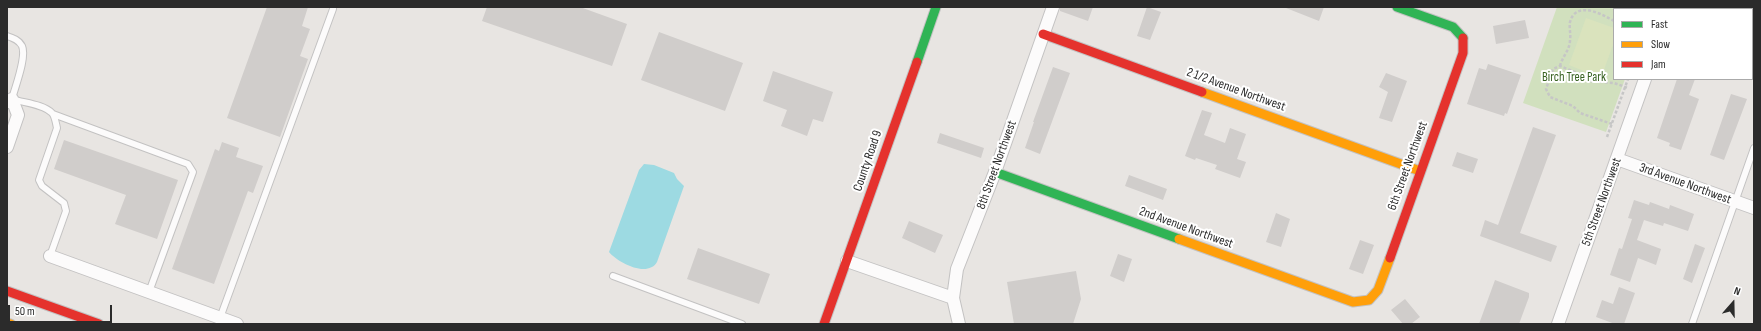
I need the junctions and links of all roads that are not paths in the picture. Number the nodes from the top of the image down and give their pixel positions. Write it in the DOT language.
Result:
graph roads {
  1 [pos="936,7"];
  2 [pos="1053,7"];
  3 [pos="1397,7"];
  4 [pos="333,9"];
  5 [pos="1044,34"];
  6 [pos="7,36"];
  7 [pos="1645,80"];
  8 [pos="9,100"];
  9 [pos="53,114"];
  10 [pos="7,146"];
  11 [pos="1754,148"];
  12 [pos="1617,159"];
  13 [pos="1420,171"];
  14 [pos="995,172"];
  15 [pos="1735,202"];
  16 [pos="1754,208"];
  17 [pos="50,256"];
  18 [pos="846,261"];
  19 [pos="613,276"];
  20 [pos="7,291"];
  21 [pos="149,292"];
  22 [pos="953,298"];
  23 [pos="1369,300"];
  24 [pos="220,318"];
  25 [pos="7,322"];
  26 [pos="11,324"];
  27 [pos="99,324"];
  28 [pos="237,324"];
  29 [pos="742,324"];
  30 [pos="824,324"];
  31 [pos="959,324"];
  32 [pos="1558,324"];
  33 [pos="1692,324"];
  1 -- 18 [label="street, County Road 9"];
  2 -- 5 [label="street, 8th Street Northwest"];
  3 -- 13 [label="street, 6th Street Northwest"];
  4 -- 24 [label="lane"];
  5 -- 13 [label="street, 2 1/2 Avenue Northwest"];
  5 -- 14 [label="street, 8th Street Northwest"];
  6 -- 8 [label="lane"];
  7 -- 12 [label="street, 5th Street Northwest"];
  8 -- 9 [label="lane"];
  8 -- 10 [label="street"];
  9 -- 17 [label="lane"];
  9 -- 21 [label="lane"];
  11 -- 15 [label="lane"];
  12 -- 15 [label="street, 3rd Avenue Northwest"];
  12 -- 32 [label="street, 5th Street Northwest"];
  13 -- 23 [label="street, 6th Street Northwest"];
  14 -- 22 [label="street, 8th Street Northwest"];
  14 -- 23 [label="street, 2nd Avenue Northwest"];
  15 -- 16 [label="street, 3rd Avenue Northwest"];
  15 -- 33 [label="lane"];
  17 -- 21 [label="street"];
  18 -- 22 [label="street"];
  18 -- 30 [label="street, County Road 9"];
  19 -- 29 [label="lane"];
  20 -- 27 [label="street"];
  21 -- 24 [label="street"];
  22 -- 31 [label="street, 8th Street Northwest"];
  24 -- 28 [label="street"];
  25 -- 26 [label="street"];
}
